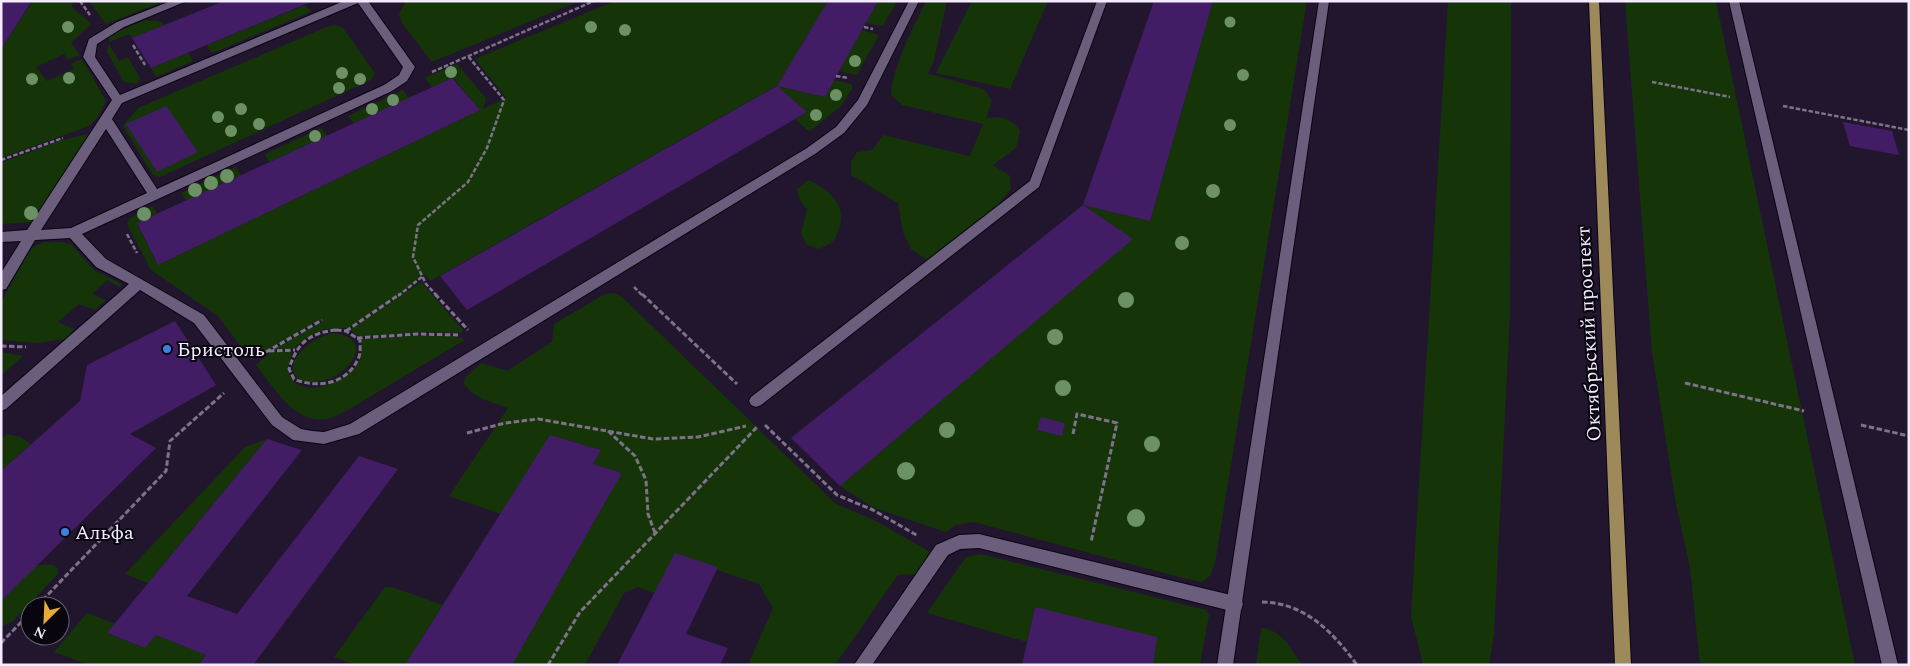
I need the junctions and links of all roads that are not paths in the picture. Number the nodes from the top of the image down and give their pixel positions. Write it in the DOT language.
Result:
graph roads {
  1 [pos="182,1"];
  2 [pos="354,1"];
  3 [pos="362,1"];
  4 [pos="914,1"];
  5 [pos="1102,1"];
  6 [pos="1324,1"];
  7 [pos="1594,1"];
  8 [pos="1734,1"];
  9 [pos="118,100"];
  10 [pos="104,123"];
  11 [pos="155,195"];
  12 [pos="73,233"];
  13 [pos="31,235"];
  14 [pos="1,237"];
  15 [pos="139,283"];
  16 [pos="1,285"];
  17 [pos="756,401"];
  18 [pos="1,405"];
  19 [pos="1235,604"];
  20 [pos="862,665"];
  21 [pos="1225,665"];
  22 [pos="1623,665"];
  23 [pos="1890,665"];
  1 -- 9 [label="street"];
  2 -- 9 [label="street"];
  3 -- 11 [label="street"];
  4 -- 15 [label="street"];
  5 -- 17 [label="street"];
  6 -- 19 [label="street"];
  7 -- 22 [label="main road, Октябрьский проспект"];
  8 -- 23 [label="street"];
  9 -- 10 [label="street"];
  10 -- 11 [label="street"];
  10 -- 13 [label="street"];
  11 -- 12 [label="street"];
  12 -- 13 [label="street"];
  12 -- 15 [label="street"];
  13 -- 14 [label="street"];
  13 -- 16 [label="street"];
  15 -- 18 [label="street"];
  19 -- 20 [label="street"];
  19 -- 21 [label="street"];
}
